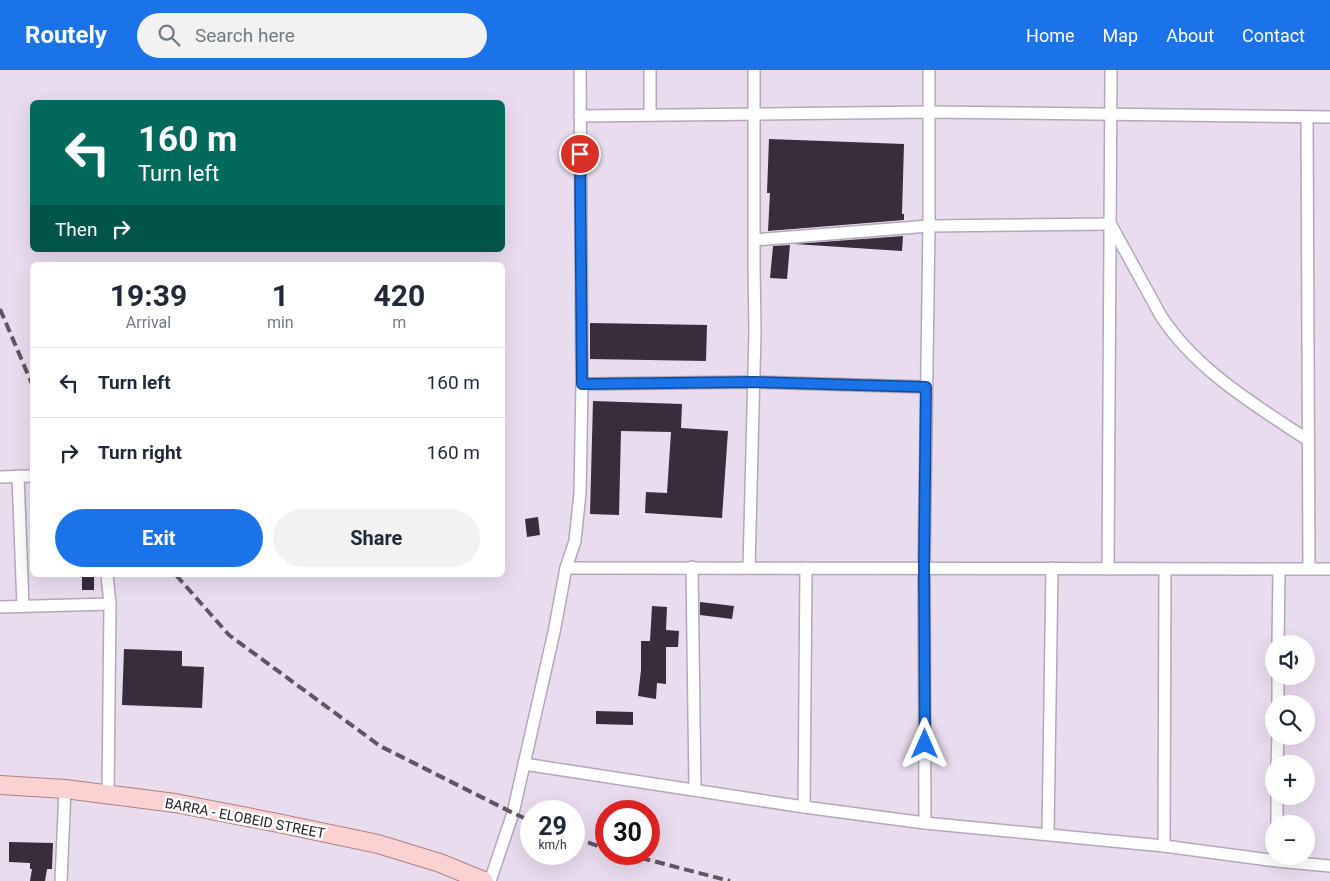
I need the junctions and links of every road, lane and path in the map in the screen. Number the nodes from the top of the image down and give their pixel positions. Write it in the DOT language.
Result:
graph roads {
  1 [pos="580,70"];
  2 [pos="650,70"];
  3 [pos="754,70"];
  4 [pos="929,70"];
  5 [pos="1111,70"];
  6 [pos="929,112"];
  7 [pos="753,114"];
  8 [pos="1110,114"];
  9 [pos="650,115"];
  10 [pos="580,116"];
  11 [pos="1307,117"];
  12 [pos="1330,117"];
  13 [pos="1110,224"];
  14 [pos="929,226"];
  15 [pos="754,240"];
  16 [pos="754,382"];
  17 [pos="582,384"];
  18 [pos="926,387"];
  19 [pos="1308,440"];
  20 [pos="18,476"];
  21 [pos="30,476"];
  22 [pos="0,477"];
  23 [pos="692,567"];
  24 [pos="566,568"];
  25 [pos="749,568"];
  26 [pos="806,568"];
  27 [pos="924,568"];
  28 [pos="1052,568"];
  29 [pos="1108,569"];
  30 [pos="1165,569"];
  31 [pos="1279,569"];
  32 [pos="1309,569"];
  33 [pos="1330,570"];
  34 [pos="107,577"];
  35 [pos="110,604"];
  36 [pos="0,606"];
  37 [pos="23,606"];
  38 [pos="1278,635"];
  39 [pos="524,764"];
  40 [pos="0,786"];
  41 [pos="65,788"];
  42 [pos="695,789"];
  43 [pos="108,794"];
  44 [pos="804,807"];
  45 [pos="925,823"];
  46 [pos="1048,834"];
  47 [pos="1164,846"];
  48 [pos="1265,858"];
  49 [pos="1315,864"];
  50 [pos="1330,866"];
  51 [pos="61,881"];
  52 [pos="484,881"];
  53 [pos="490,881"];
  1 -- 10 [label="street"];
  2 -- 9 [label="street"];
  3 -- 7 [label="street"];
  4 -- 6 [label="street"];
  5 -- 8 [label="street"];
  6 -- 7 [label="street"];
  6 -- 8 [label="street"];
  6 -- 14 [label="street"];
  7 -- 9 [label="street"];
  7 -- 15 [label="street"];
  8 -- 11 [label="street"];
  8 -- 13 [label="street"];
  9 -- 10 [label="street"];
  10 -- 17 [label="street"];
  11 -- 12 [label="street"];
  11 -- 19 [label="street"];
  13 -- 14 [label="street"];
  13 -- 19 [label="street"];
  13 -- 29 [label="street"];
  14 -- 15 [label="street"];
  14 -- 18 [label="street"];
  15 -- 16 [label="street"];
  16 -- 17 [label="street"];
  16 -- 18 [label="street"];
  16 -- 25 [label="street"];
  17 -- 24 [label="street"];
  18 -- 27 [label="street"];
  19 -- 32 [label="street"];
  20 -- 21 [label="street"];
  20 -- 22 [label="street"];
  20 -- 37 [label="street"];
  23 -- 24 [label="street"];
  23 -- 25 [label="street"];
  23 -- 42 [label="street"];
  24 -- 39 [label="street"];
  25 -- 26 [label="street"];
  26 -- 27 [label="street"];
  26 -- 44 [label="street"];
  27 -- 28 [label="street"];
  27 -- 45 [label="street"];
  28 -- 29 [label="street"];
  28 -- 46 [label="street"];
  29 -- 30 [label="street"];
  30 -- 31 [label="street"];
  30 -- 47 [label="street"];
  31 -- 32 [label="street"];
  31 -- 38 [label="street"];
  32 -- 33 [label="street"];
  34 -- 35 [label="street"];
  35 -- 37 [label="street"];
  35 -- 43 [label="street"];
  36 -- 37 [label="street"];
  39 -- 42 [label="street"];
  39 -- 53 [label="street"];
  40 -- 41 [label="main road, BARRA - ELOBEID STREET"];
  41 -- 43 [label="main road, BARRA - ELOBEID STREET"];
  41 -- 51 [label="street"];
  42 -- 44 [label="street"];
  43 -- 52 [label="main road, BARRA - ELOBEID STREET"];
  44 -- 45 [label="street"];
  45 -- 46 [label="street"];
  46 -- 47 [label="street"];
  47 -- 48 [label="street"];
  49 -- 50 [label="street"];
}
